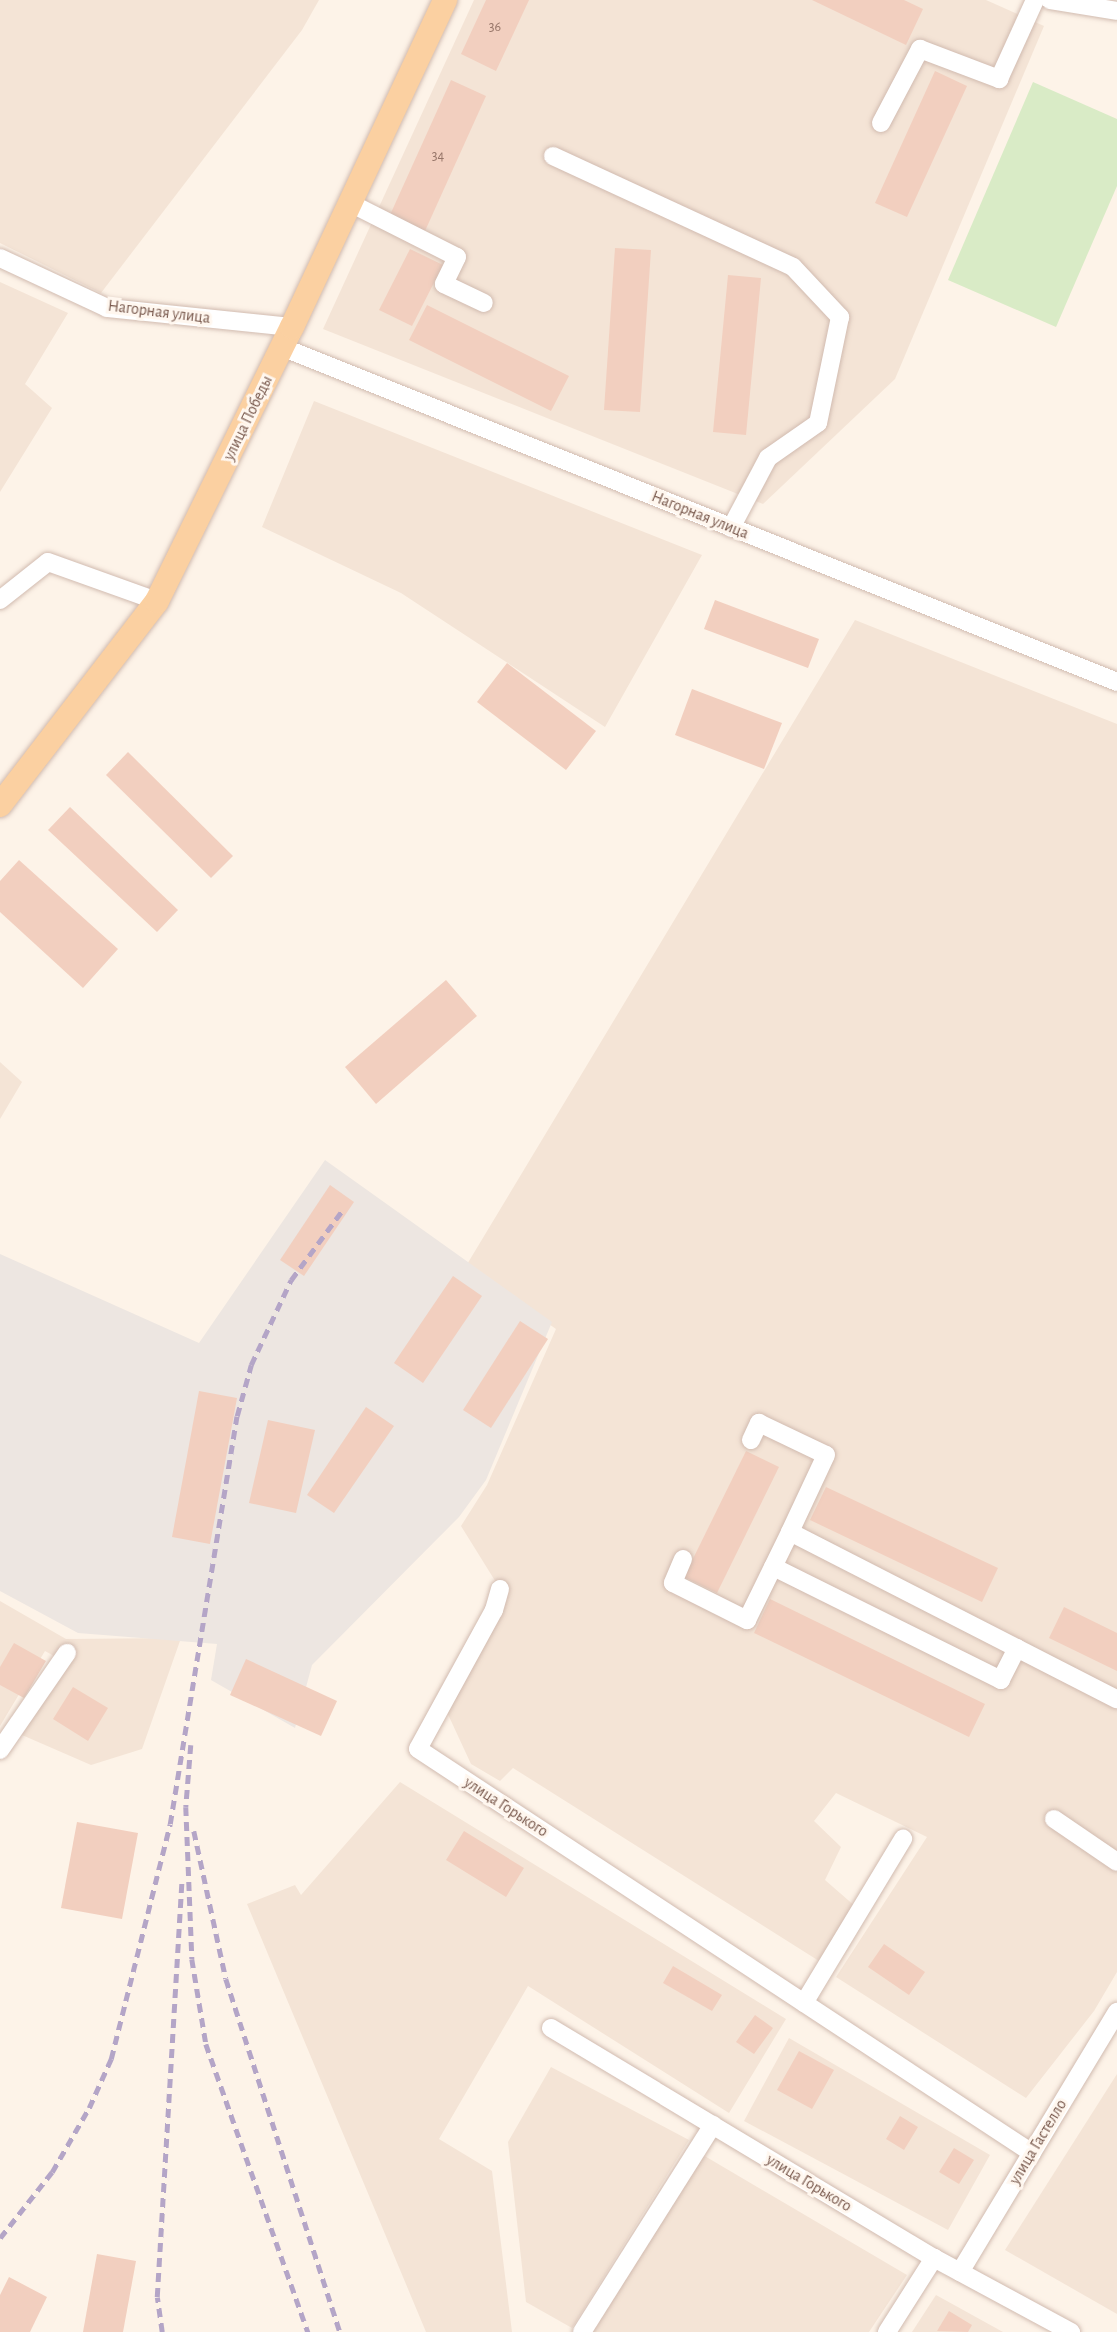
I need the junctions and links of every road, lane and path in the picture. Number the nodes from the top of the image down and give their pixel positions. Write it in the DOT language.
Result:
graph roads {
  1 [pos="444,0"];
  2 [pos="1035,0"];
  3 [pos="1050,0"];
  4 [pos="1117,11"];
  5 [pos="881,123"];
  6 [pos="553,156"];
  7 [pos="348,202"];
  8 [pos="0,258"];
  9 [pos="484,303"];
  10 [pos="287,337"];
  11 [pos="731,528"];
  12 [pos="0,600"];
  13 [pos="157,601"];
  14 [pos="1117,682"];
  15 [pos="0,805"];
  16 [pos="751,1440"];
  17 [pos="790,1532"];
  18 [pos="683,1559"];
  19 [pos="773,1567"];
  20 [pos="500,1589"];
  21 [pos="1017,1648"];
  22 [pos="67,1653"];
  23 [pos="1117,1699"];
  24 [pos="0,1750"];
  25 [pos="1054,1819"];
  26 [pos="903,1839"];
  27 [pos="1117,1862"];
  28 [pos="804,2003"];
  29 [pos="1117,2012"];
  30 [pos="551,2028"];
  31 [pos="713,2125"];
  32 [pos="1032,2153"];
  33 [pos="934,2258"];
  34 [pos="960,2272"];
  35 [pos="582,2332"];
  36 [pos="887,2332"];
  37 [pos="1071,2332"];
  1 -- 7 [label="main road, улица Победы"];
  2 -- 5 [label="street"];
  3 -- 4 [label="street"];
  6 -- 11 [label="street"];
  7 -- 9 [label="street"];
  7 -- 10 [label="main road, улица Победы"];
  8 -- 10 [label="street, Нагорная улица"];
  10 -- 11 [label="street, Нагорная улица"];
  10 -- 13 [label="main road, улица Победы"];
  11 -- 14 [label="street, Нагорная улица"];
  12 -- 13 [label="street"];
  13 -- 15 [label="main road, улица Победы"];
  16 -- 17 [label="street"];
  17 -- 19 [label="street"];
  17 -- 21 [label="street"];
  18 -- 19 [label="street"];
  19 -- 21 [label="street"];
  20 -- 28 [label="street, улица Горького"];
  21 -- 23 [label="street"];
  22 -- 24 [label="street"];
  25 -- 27 [label="street"];
  26 -- 28 [label="street"];
  28 -- 32 [label="street, улица Горького"];
  29 -- 32 [label="street, улица Гастелло"];
  30 -- 31 [label="street, улица Горького"];
  31 -- 33 [label="street, улица Горького"];
  31 -- 35 [label="street"];
  32 -- 34 [label="street, улица Гастелло"];
  33 -- 34 [label="street, улица Горького"];
  33 -- 36 [label="street"];
  34 -- 37 [label="street, улица Горького"];
}
